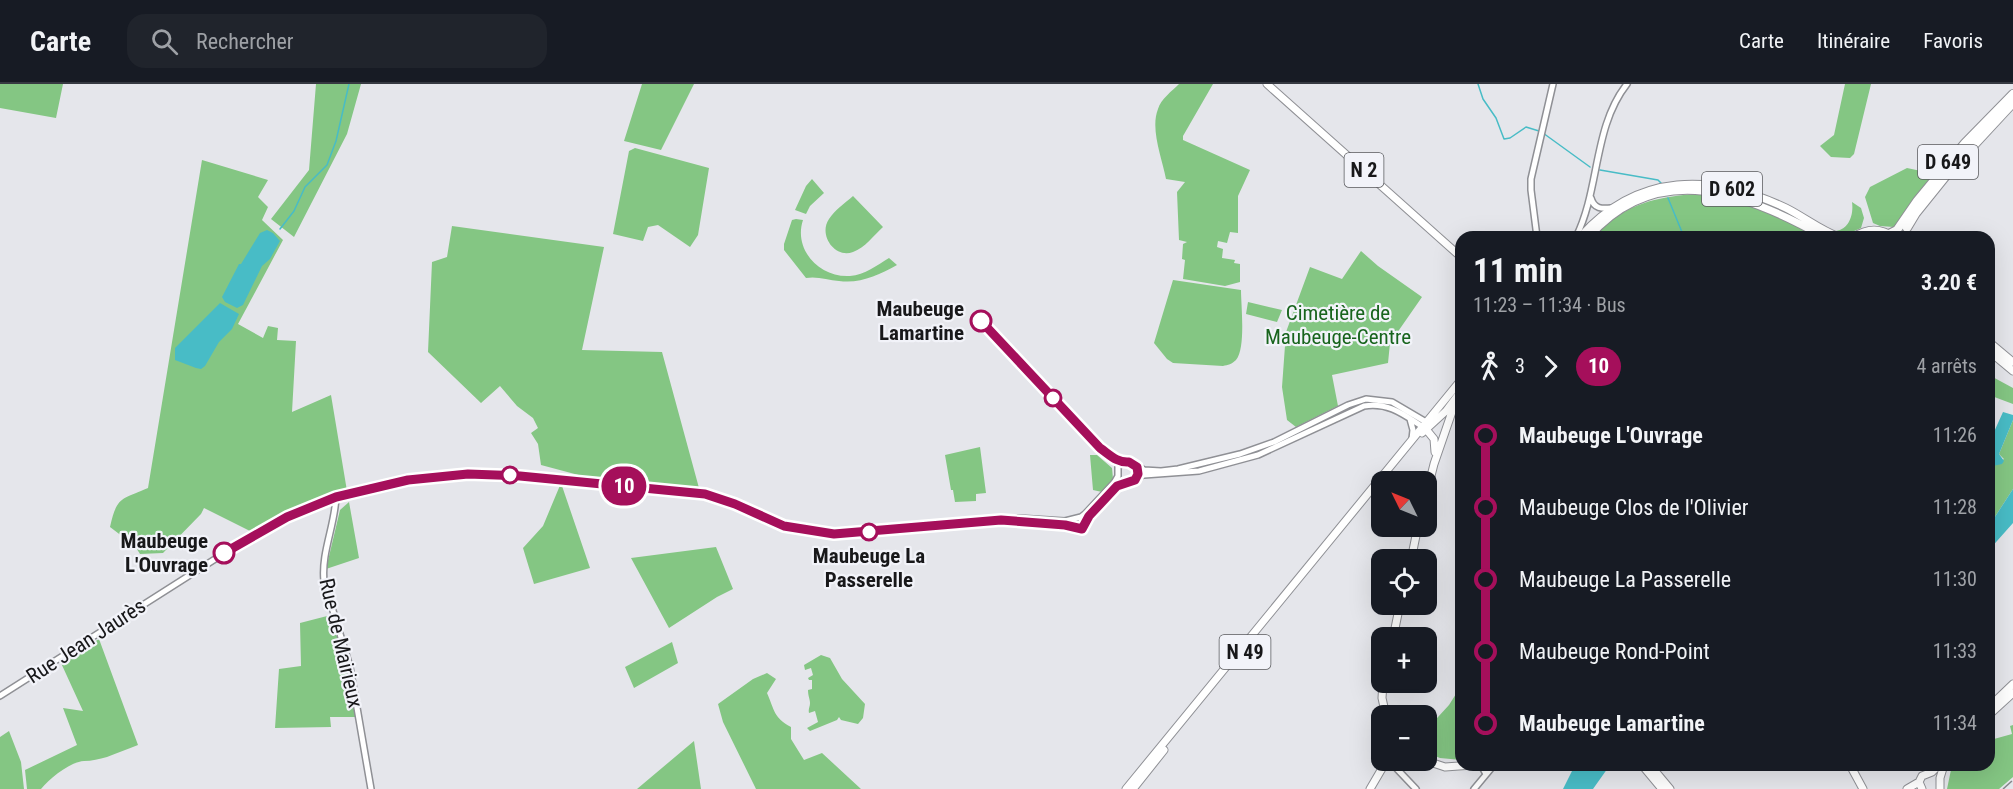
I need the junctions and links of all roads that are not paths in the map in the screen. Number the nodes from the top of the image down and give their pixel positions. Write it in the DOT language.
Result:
graph roads {
  1 [pos="1267,84"];
  2 [pos="1553,84"];
  3 [pos="1627,84"];
  4 [pos="2013,94"];
  5 [pos="2013,103"];
  6 [pos="1591,195"];
  7 [pos="1611,208"];
  8 [pos="1536,231"];
  9 [pos="1580,231"];
  10 [pos="1585,231"];
  11 [pos="1595,231"];
  12 [pos="1813,231"];
  13 [pos="1828,231"];
  14 [pos="1896,231"];
  15 [pos="1907,231"];
  16 [pos="1455,252"];
  17 [pos="1995,349"];
  18 [pos="1995,351"];
  19 [pos="2013,362"];
  20 [pos="2013,371"];
  21 [pos="1455,387"];
  22 [pos="1455,399"];
  23 [pos="1455,404"];
  24 [pos="1410,418"];
  25 [pos="1425,424"];
  26 [pos="1412,440"];
  27 [pos="1441,443"];
  28 [pos="1434,464"];
  29 [pos="1137,467"];
  30 [pos="1390,471"];
  31 [pos="1432,471"];
  32 [pos="1118,476"];
  33 [pos="1137,477"];
  34 [pos="1125,483"];
  35 [pos="1371,496"];
  36 [pos="336,497"];
  37 [pos="1081,517"];
  38 [pos="1074,523"];
  39 [pos="1086,523"];
  40 [pos="2013,684"];
  41 [pos="2013,693"];
  42 [pos="0,696"];
  43 [pos="1995,702"];
  44 [pos="1995,710"];
  45 [pos="1437,764"];
  46 [pos="1455,766"];
  47 [pos="1382,771"];
  48 [pos="1383,771"];
  49 [pos="1399,771"];
  50 [pos="1484,771"];
  51 [pos="1489,771"];
  52 [pos="1647,771"];
  53 [pos="1655,771"];
  54 [pos="1853,771"];
  55 [pos="1942,771"];
  56 [pos="1932,772"];
  57 [pos="1486,774"];
  58 [pos="1379,776"];
  59 [pos="1940,778"];
  60 [pos="1920,787"];
  61 [pos="1416,788"];
  62 [pos="1939,788"];
  63 [pos="371,789"];
  64 [pos="1126,789"];
  65 [pos="1133,789"];
  66 [pos="1370,789"];
  67 [pos="1474,789"];
  68 [pos="1662,789"];
  69 [pos="1670,789"];
  70 [pos="1863,789"];
  71 [pos="1907,789"];
  1 -- 16 [label="main road, N 2"];
  2 -- 8 [label="street"];
  3 -- 6 [label="street"];
  4 -- 14 [label="highway, D 649"];
  5 -- 15 [label="highway, D 649"];
  6 -- 7 [label="street"];
  6 -- 9 [label="street"];
  7 -- 10 [label="main road, D 602"];
  7 -- 13 [label="main road, D 602"];
  11 -- 12 [label="main road, D 602"];
  17 -- 19 [label="main road"];
  18 -- 20 [label="main road"];
  21 -- 25 [label="main road, N 49"];
  22 -- 25 [label="main road, N 49"];
  23 -- 27 [label="main road"];
  24 -- 25 [label="street"];
  24 -- 26 [label="street"];
  24 -- 33 [label="street"];
  25 -- 26 [label="main road, N 49"];
  25 -- 27 [label="main road"];
  25 -- 28 [label="main road"];
  25 -- 29 [label="street"];
  25 -- 30 [label="main road, N 49"];
  26 -- 64 [label="main road, N 49"];
  27 -- 28 [label="main road"];
  28 -- 31 [label="main road"];
  29 -- 32 [label="street"];
  29 -- 33 [label="street"];
  32 -- 34 [label="street"];
  32 -- 37 [label="street"];
  33 -- 34 [label="street"];
  34 -- 39 [label="street"];
  35 -- 65 [label="main road, N 49"];
  36 -- 38 [label="street, Rue Jean Jaurès"];
  36 -- 42 [label="street, Rue Jean Jaurès"];
  36 -- 63 [label="street, Rue de Mairieux"];
  37 -- 38 [label="street"];
  37 -- 39 [label="street"];
  38 -- 39 [label="street"];
  40 -- 43 [label="main road"];
  41 -- 44 [label="main road"];
  45 -- 46 [label="main road"];
  47 -- 58 [label="main road"];
  48 -- 58 [label="main road"];
  49 -- 61 [label="street"];
  50 -- 57 [label="street"];
  51 -- 57 [label="street"];
  52 -- 68 [label="main road"];
  53 -- 69 [label="main road"];
  54 -- 70 [label="main road"];
  55 -- 59 [label="main road"];
  56 -- 59 [label="main road"];
  56 -- 60 [label="main road"];
  57 -- 67 [label="street"];
  58 -- 66 [label="main road"];
  59 -- 62 [label="main road"];
  60 -- 71 [label="main road"];
}
